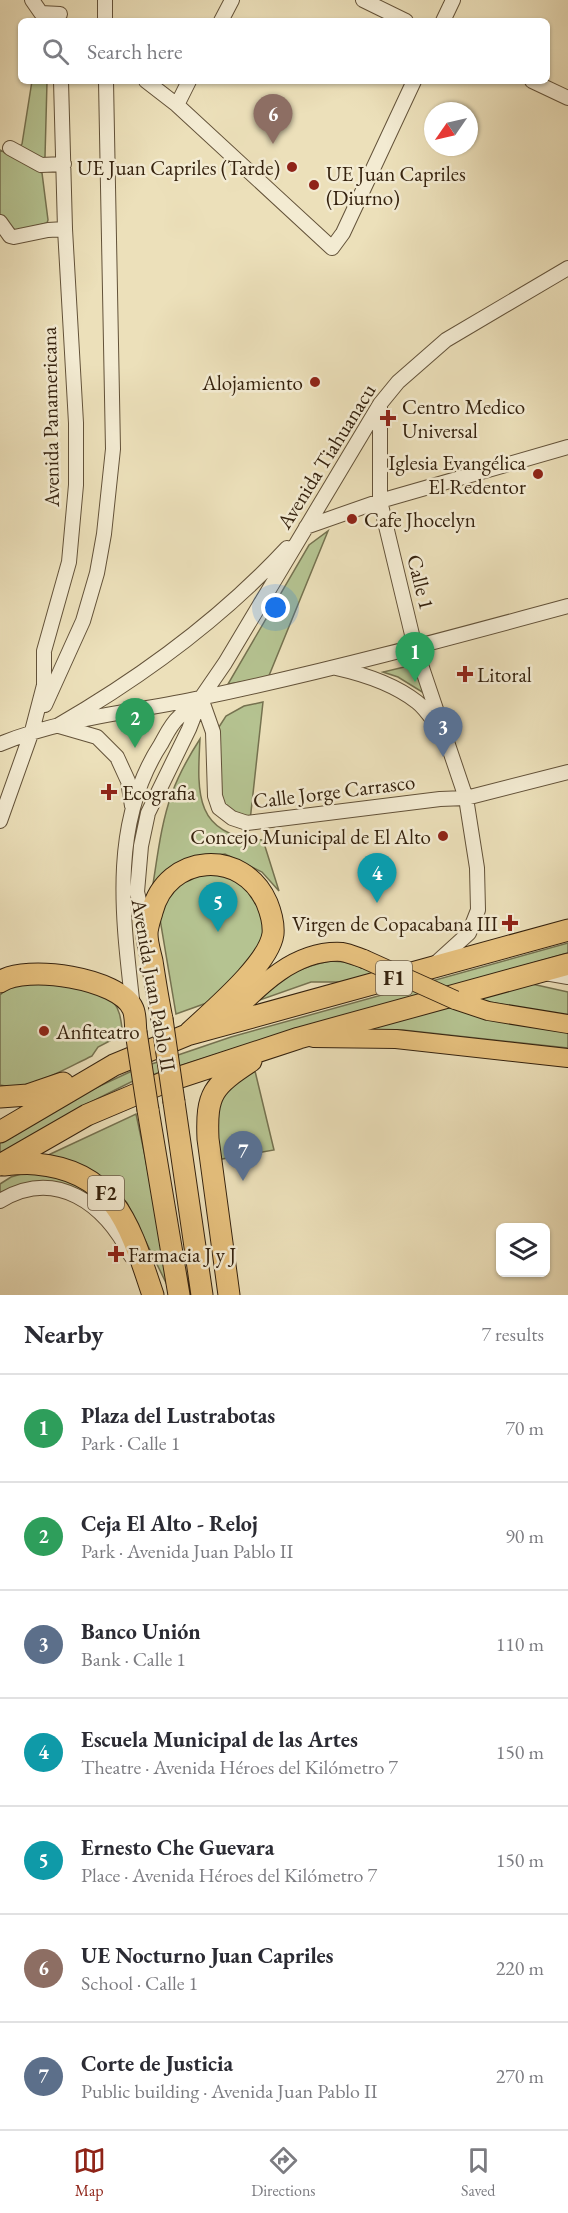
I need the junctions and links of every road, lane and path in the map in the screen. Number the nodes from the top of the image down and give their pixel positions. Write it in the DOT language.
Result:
graph roads {
  1 [pos="32,0"];
  2 [pos="61,0"];
  3 [pos="105,0"];
  4 [pos="232,0"];
  5 [pos="363,0"];
  6 [pos="453,0"];
  7 [pos="60,18"];
  8 [pos="105,18"];
  9 [pos="223,18"];
  10 [pos="400,18"];
  11 [pos="444,18"];
  12 [pos="62,84"];
  13 [pos="106,84"];
  14 [pos="150,84"];
  15 [pos="188,84"];
  16 [pos="413,84"];
  17 [pos="538,84"];
  18 [pos="568,98"];
  19 [pos="177,105"];
  20 [pos="10,148"];
  21 [pos="64,164"];
  22 [pos="0,222"];
  23 [pos="65,229"];
  24 [pos="568,268"];
  25 [pos="380,404"];
  26 [pos="568,447"];
  27 [pos="380,501"];
  28 [pos="307,526"];
  29 [pos="568,606"];
  30 [pos="415,647"];
  31 [pos="331,667"];
  32 [pos="201,698"];
  33 [pos="57,726"];
  34 [pos="32,731"];
  35 [pos="444,735"];
  36 [pos="0,744"];
  37 [pos="568,772"];
  38 [pos="466,798"];
  39 [pos="133,809"];
  40 [pos="0,821"];
  41 [pos="568,930"];
  42 [pos="147,933"];
  43 [pos="568,964"];
  44 [pos="429,968"];
  45 [pos="537,972"];
  46 [pos="568,977"];
  47 [pos="0,982"];
  48 [pos="133,1008"];
  49 [pos="568,1024"];
  50 [pos="220,1026"];
  51 [pos="188,1035"];
  52 [pos="299,1038"];
  53 [pos="275,1045"];
  54 [pos="568,1058"];
  55 [pos="116,1065"];
  56 [pos="0,1097"];
  57 [pos="0,1132"];
  58 [pos="0,1165"];
  59 [pos="0,1201"];
  60 [pos="152,1295"];
  61 [pos="179,1295"];
  62 [pos="202,1295"];
  63 [pos="229,1295"];
  1 -- 7 [label="street"];
  2 -- 7 [label="street"];
  3 -- 8 [label="street"];
  4 -- 9 [label="street"];
  5 -- 10 [label="street"];
  6 -- 11 [label="street"];
  12 -- 21 [label="street, Avenida Panamericana"];
  13 -- 34 [label="street"];
  14 -- 19 [label="street"];
  15 -- 19 [label="street"];
  16 -- 19 [label="street"];
  17 -- 18 [label="street"];
  20 -- 21 [label="street"];
  21 -- 23 [label="street, Avenida Panamericana"];
  22 -- 23 [label="street"];
  23 -- 34 [label="street, Avenida Panamericana"];
  24 -- 25 [label="street, Avenida Tiahuanacu"];
  25 -- 27 [label="street, Calle 1"];
  25 -- 28 [label="street, Avenida Tiahuanacu"];
  26 -- 27 [label="street"];
  27 -- 28 [label="street"];
  27 -- 30 [label="street, Calle 1"];
  28 -- 32 [label="street, Avenida Tiahuanacu"];
  28 -- 33 [label="street"];
  29 -- 30 [label="street"];
  30 -- 31 [label="street"];
  30 -- 35 [label="street, Calle 1"];
  31 -- 32 [label="street"];
  31 -- 35 [label="street"];
  32 -- 33 [label="street"];
  32 -- 38 [label="street, Calle Jorge Carrasco"];
  32 -- 39 [label="street, Avenida Juan Pablo II"];
  32 -- 42 [label="street, Avenida Juan Pablo II"];
  33 -- 34 [label="street"];
  33 -- 39 [label="street"];
  34 -- 36 [label="street"];
  34 -- 40 [label="street"];
  35 -- 38 [label="street, Calle 1"];
  37 -- 38 [label="street, Calle Jorge Carrasco"];
  38 -- 44 [label="street, Calle 1"];
  39 -- 48 [label="street, Avenida Juan Pablo II"];
  41 -- 44 [label="highway, F1"];
  42 -- 51 [label="highway"];
  42 -- 62 [label="highway, Avenida Juan Pablo II, bridge"];
  43 -- 45 [label="highway, F1"];
  44 -- 50 [label="highway, F1"];
  45 -- 46 [label="street"];
  45 -- 52 [label="highway, F1"];
  47 -- 48 [label="highway"];
  48 -- 61 [label="highway, Avenida Juan Pablo II, bridge"];
  49 -- 50 [label="main road, bridge"];
  50 -- 51 [label="highway, F1"];
  51 -- 55 [label="highway"];
  52 -- 53 [label="highway, F1"];
  52 -- 54 [label="main road"];
  53 -- 58 [label="highway, F1"];
  53 -- 63 [label="highway"];
  55 -- 56 [label="highway"];
  55 -- 57 [label="highway"];
  58 -- 60 [label="highway, F2"];
  59 -- 60 [label="street"];
}
